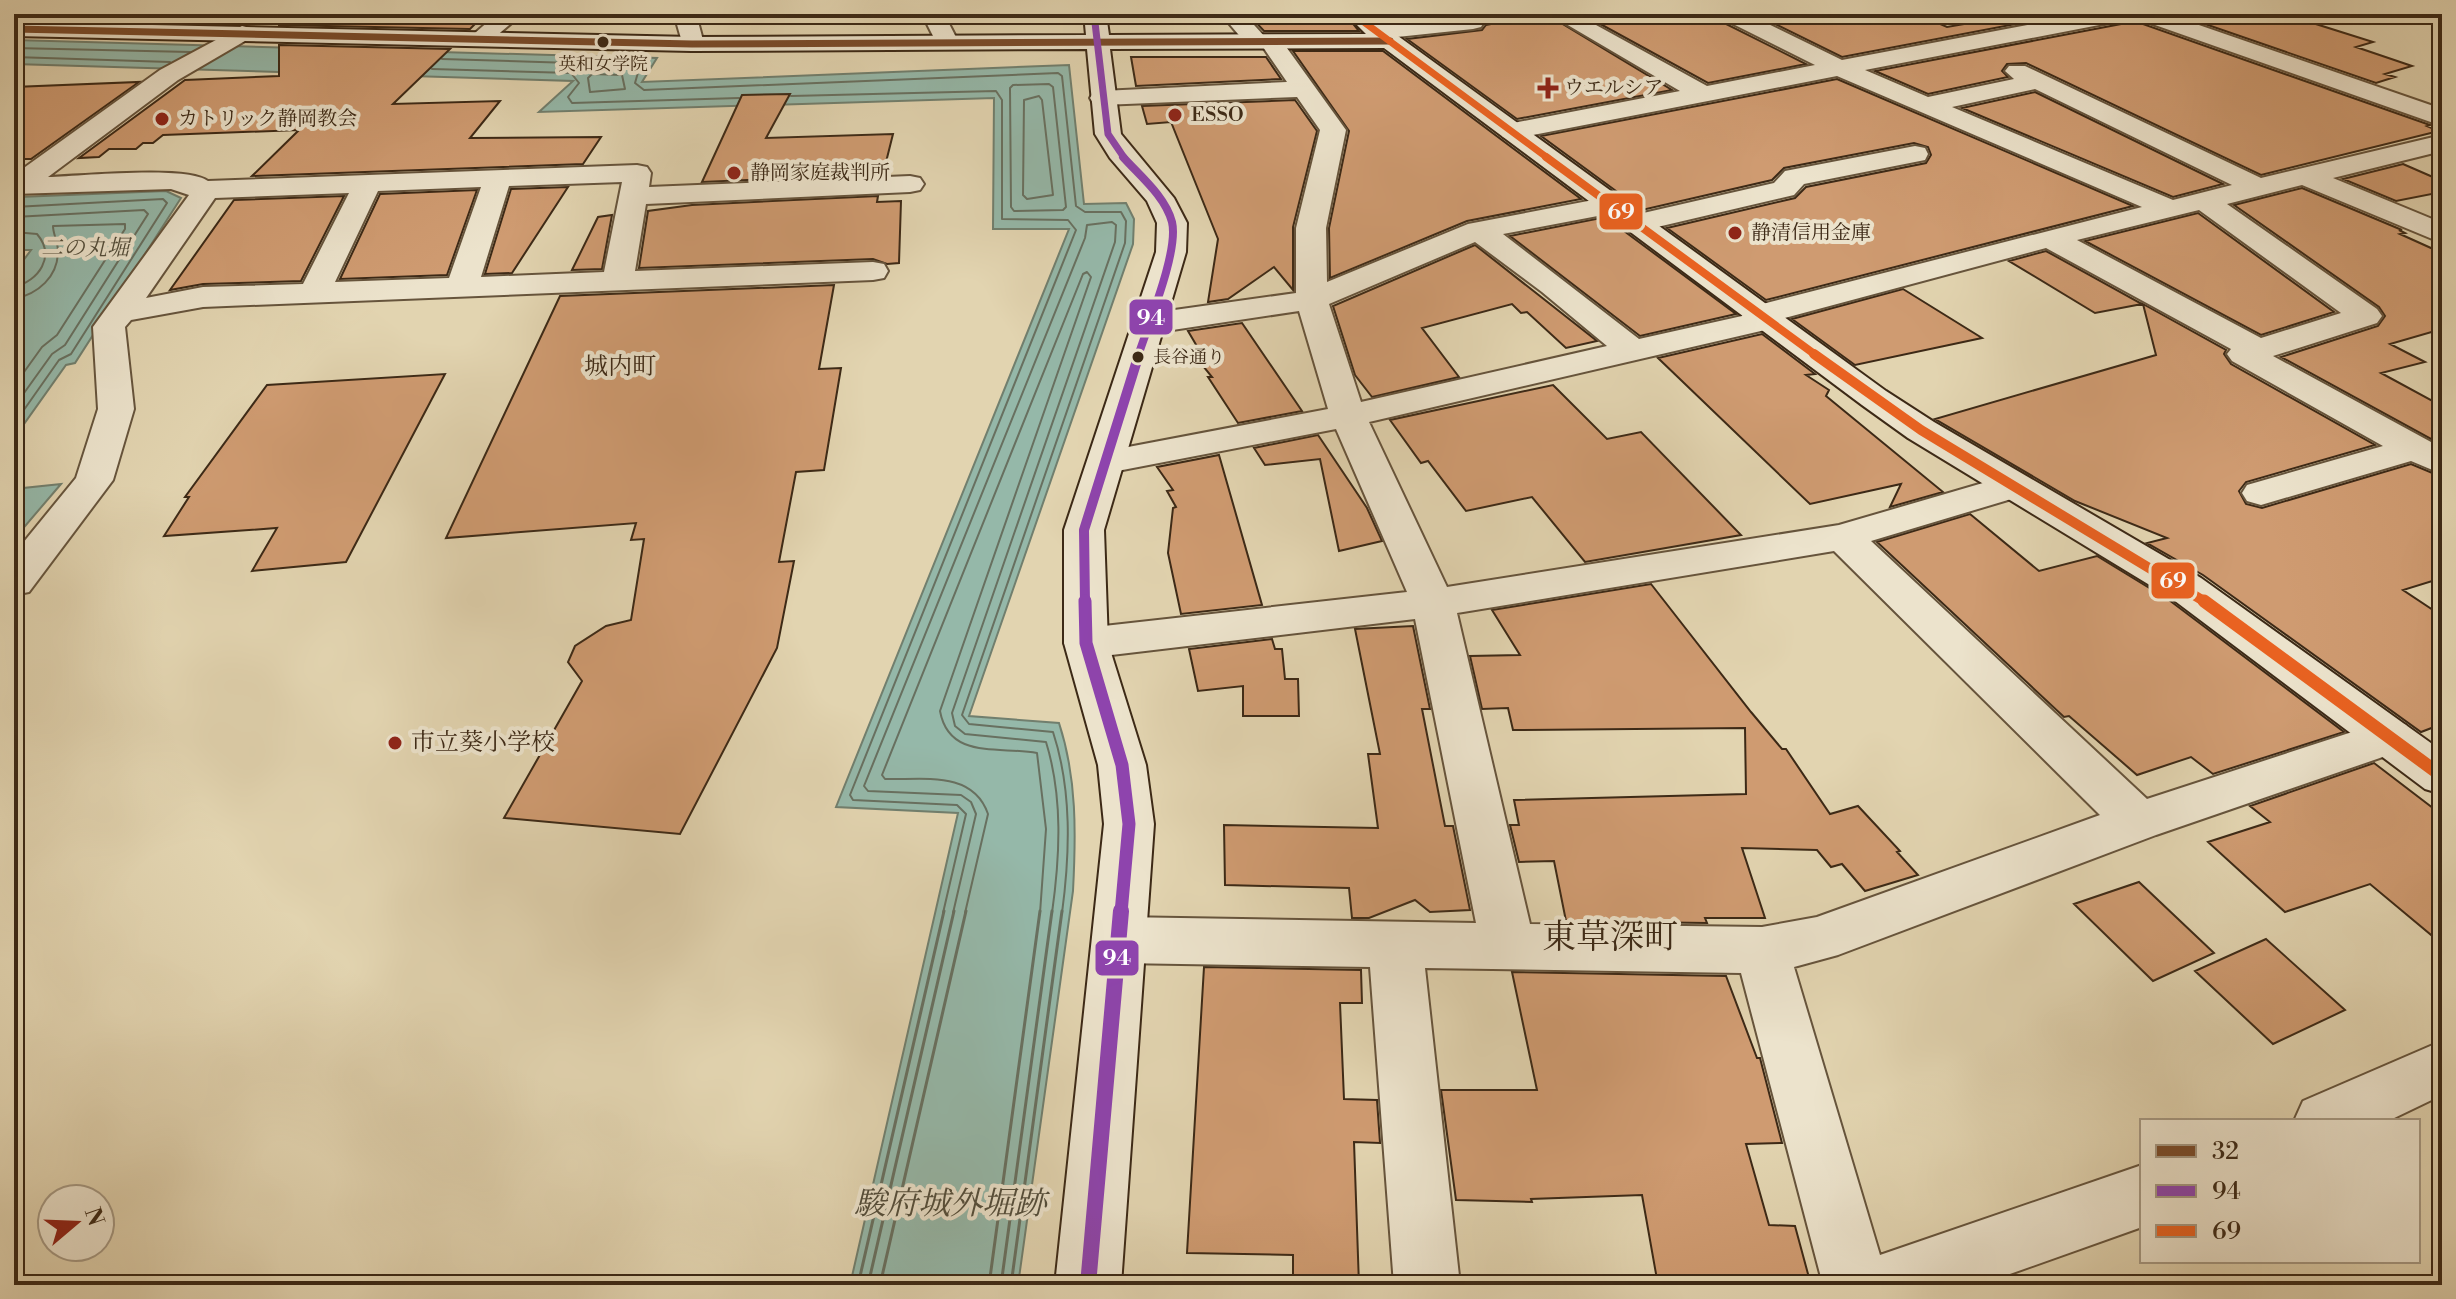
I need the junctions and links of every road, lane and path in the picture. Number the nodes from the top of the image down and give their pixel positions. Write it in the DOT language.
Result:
graph roads {
  1 [pos="216,14"];
  2 [pos="511,14"];
  3 [pos="685,14"];
  4 [pos="933,14"];
  5 [pos="1232,14"];
  6 [pos="1492,14"];
  7 [pos="1560,14"];
  8 [pos="1731,14"];
  9 [pos="2120,14"];
  10 [pos="2146,14"];
  11 [pos="14,29"];
  12 [pos="1096,29"];
  13 [pos="1374,29"];
  14 [pos="186,32"];
  15 [pos="235,38"];
  16 [pos="479,39"];
  17 [pos="1264,42"];
  18 [pos="947,43"];
  19 [pos="692,44"];
  20 [pos="1839,68"];
  21 [pos="1302,89"];
  22 [pos="1703,94"];
  23 [pos="1102,98"];
  24 [pos="1925,105"];
  25 [pos="2442,118"];
  26 [pos="1512,131"];
  27 [pos="2442,143"];
  28 [pos="1915,154"];
  29 [pos="498,177"];
  30 [pos="2307,177"];
  31 [pos="368,183"];
  32 [pos="910,184"];
  33 [pos="15,186"];
  34 [pos="2259,188"];
  35 [pos="201,190"];
  36 [pos="633,196"];
  37 [pos="2205,201"];
  38 [pos="2171,209"];
  39 [pos="1625,214"];
  40 [pos="1478,230"];
  41 [pos="2442,234"];
  42 [pos="2050,238"];
  43 [pos="873,271"];
  44 [pos="618,281"];
  45 [pos="462,287"];
  46 [pos="314,293"];
  47 [pos="1312,300"];
  48 [pos="120,312"];
  49 [pos="1762,317"];
  50 [pos="1146,324"];
  51 [pos="2256,349"];
  52 [pos="1633,351"];
  53 [pos="1348,416"];
  54 [pos="2428,456"];
  55 [pos="1107,462"];
  56 [pos="2014,486"];
  57 [pos="2261,493"];
  58 [pos="1843,537"];
  59 [pos="14,582"];
  60 [pos="1433,603"];
  61 [pos="1086,643"];
  62 [pos="2422,753"];
  63 [pos="2138,821"];
  64 [pos="1120,940"];
  65 [pos="1395,945"];
  66 [pos="1508,947"];
  67 [pos="1762,950"];
  68 [pos="2442,1067"];
  69 [pos="2328,1119"];
  70 [pos="2140,1197"];
  71 [pos="1088,1285"];
  72 [pos="1427,1285"];
  73 [pos="1856,1285"];
  74 [pos="1887,1285"];
  1 -- 14 [label="street"];
  2 -- 16 [label="street"];
  3 -- 19 [label="street"];
  4 -- 18 [label="street"];
  5 -- 17 [label="street"];
  6 -- 13 [label="street"];
  7 -- 22 [label="street"];
  8 -- 20 [label="street"];
  9 -- 20 [label="street"];
  10 -- 25 [label="street"];
  11 -- 14 [label="street"];
  12 -- 17 [label="street"];
  12 -- 18 [label="street"];
  12 -- 23 [label="street"];
  13 -- 17 [label="street"];
  13 -- 26 [label="street"];
  14 -- 15 [label="street"];
  15 -- 16 [label="street"];
  15 -- 33 [label="street"];
  16 -- 19 [label="street"];
  17 -- 21 [label="street"];
  18 -- 19 [label="street"];
  20 -- 22 [label="street"];
  20 -- 24 [label="street"];
  21 -- 23 [label="street"];
  21 -- 47 [label="street"];
  22 -- 26 [label="street"];
  23 -- 50 [label="street"];
  24 -- 34 [label="street"];
  24 -- 38 [label="street"];
  26 -- 39 [label="street"];
  27 -- 30 [label="street"];
  28 -- 39 [label="street"];
  29 -- 31 [label="street"];
  29 -- 36 [label="street"];
  29 -- 45 [label="street"];
  30 -- 34 [label="street"];
  30 -- 41 [label="street"];
  31 -- 35 [label="street"];
  31 -- 46 [label="street"];
  32 -- 36 [label="street"];
  33 -- 35 [label="street"];
  34 -- 37 [label="street"];
  35 -- 48 [label="street"];
  36 -- 44 [label="street"];
  37 -- 38 [label="street"];
  37 -- 51 [label="street"];
  38 -- 42 [label="street"];
  39 -- 40 [label="street"];
  39 -- 49 [label="street"];
  40 -- 47 [label="street"];
  40 -- 52 [label="street"];
  42 -- 49 [label="street"];
  42 -- 51 [label="street"];
  43 -- 44 [label="street"];
  44 -- 45 [label="street"];
  45 -- 46 [label="street"];
  46 -- 48 [label="street"];
  47 -- 50 [label="street"];
  47 -- 53 [label="street"];
  48 -- 59 [label="street"];
  49 -- 52 [label="street"];
  49 -- 56 [label="street"];
  50 -- 55 [label="street"];
  51 -- 54 [label="street"];
  52 -- 53 [label="street"];
  53 -- 55 [label="street"];
  53 -- 60 [label="street"];
  54 -- 57 [label="street"];
  55 -- 61 [label="street"];
  56 -- 58 [label="street"];
  56 -- 62 [label="street"];
  58 -- 60 [label="street"];
  58 -- 63 [label="street"];
  60 -- 61 [label="street"];
  60 -- 66 [label="street"];
  61 -- 64 [label="street"];
  62 -- 63 [label="street"];
  63 -- 67 [label="street"];
  64 -- 65 [label="street"];
  64 -- 71 [label="street"];
  65 -- 66 [label="street"];
  65 -- 72 [label="street"];
  66 -- 67 [label="street"];
  67 -- 73 [label="street"];
  68 -- 69 [label="street"];
  70 -- 74 [label="street"];
}
